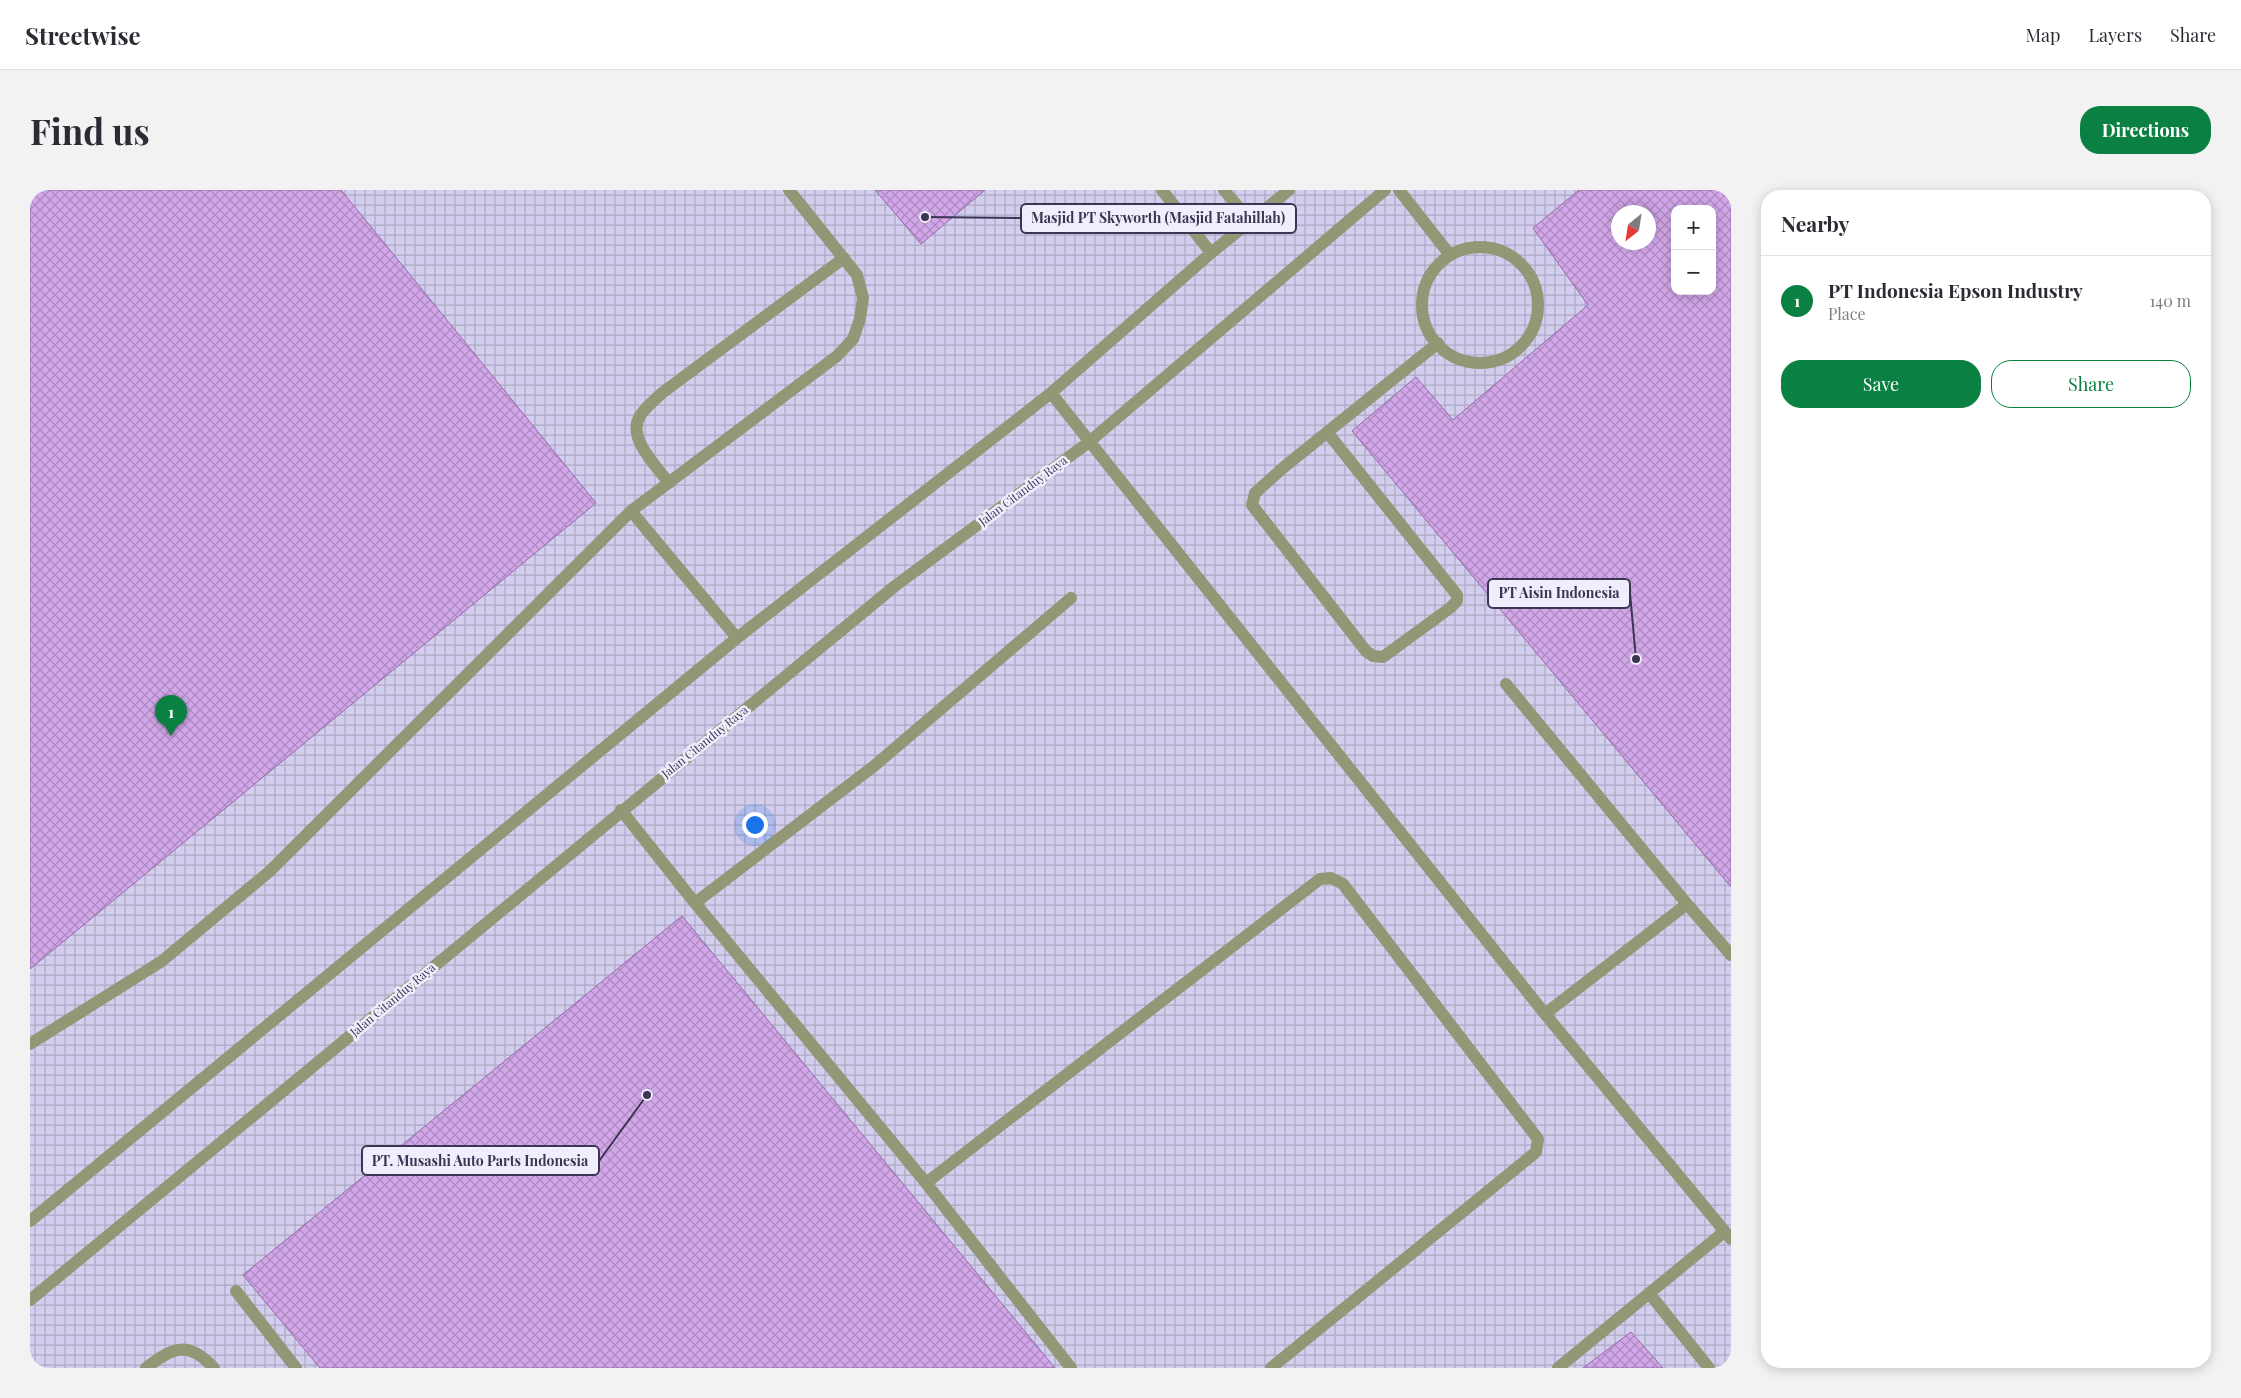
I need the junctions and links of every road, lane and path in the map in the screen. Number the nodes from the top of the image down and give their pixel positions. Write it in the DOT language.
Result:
graph roads {
  1 [pos="789,190"];
  2 [pos="1162,190"];
  3 [pos="1224,190"];
  4 [pos="1289,190"];
  5 [pos="1385,190"];
  6 [pos="1399,190"];
  7 [pos="1250,221"];
  8 [pos="1211,253"];
  9 [pos="1450,255"];
  10 [pos="844,258"];
  11 [pos="1438,343"];
  12 [pos="1051,393"];
  13 [pos="1327,432"];
  14 [pos="1089,442"];
  15 [pos="669,483"];
  16 [pos="632,512"];
  17 [pos="1071,598"];
  18 [pos="737,638"];
  19 [pos="1506,684"];
  20 [pos="621,810"];
  21 [pos="695,903"];
  22 [pos="1687,904"];
  23 [pos="1731,955"];
  24 [pos="1544,1014"];
  25 [pos="30,1044"];
  26 [pos="926,1183"];
  27 [pos="30,1221"];
  28 [pos="1728,1236"];
  29 [pos="236,1291"];
  30 [pos="1649,1293"];
  31 [pos="30,1300"];
  32 [pos="146,1368"];
  33 [pos="214,1368"];
  34 [pos="296,1368"];
  35 [pos="1071,1368"];
  36 [pos="1271,1368"];
  37 [pos="1558,1368"];
  38 [pos="1709,1368"];
  1 -- 10 [label="street"];
  2 -- 8 [label="street"];
  3 -- 7 [label="street"];
  4 -- 7 [label="street"];
  5 -- 14 [label="street, Jalan Citanduy Raya"];
  6 -- 9 [label="street"];
  7 -- 8 [label="street"];
  8 -- 12 [label="street"];
  9 -- 11 [label="street"];
  9 -- 11 [label="street"];
  10 -- 15 [label="street"];
  10 -- 15 [label="street"];
  11 -- 13 [label="street"];
  12 -- 14 [label="street"];
  12 -- 18 [label="street"];
  13 -- 13 [label="street"];
  14 -- 20 [label="street, Jalan Citanduy Raya"];
  14 -- 24 [label="street"];
  15 -- 16 [label="street"];
  16 -- 18 [label="street"];
  16 -- 25 [label="street"];
  17 -- 21 [label="street"];
  18 -- 27 [label="street"];
  19 -- 22 [label="street"];
  20 -- 21 [label="street"];
  20 -- 31 [label="street, Jalan Citanduy Raya"];
  21 -- 26 [label="street"];
  22 -- 23 [label="street"];
  22 -- 24 [label="street"];
  24 -- 28 [label="street"];
  26 -- 35 [label="street"];
  26 -- 36 [label="street"];
  28 -- 30 [label="street"];
  29 -- 34 [label="street"];
  30 -- 37 [label="street"];
  30 -- 38 [label="street"];
  32 -- 33 [label="street"];
}
